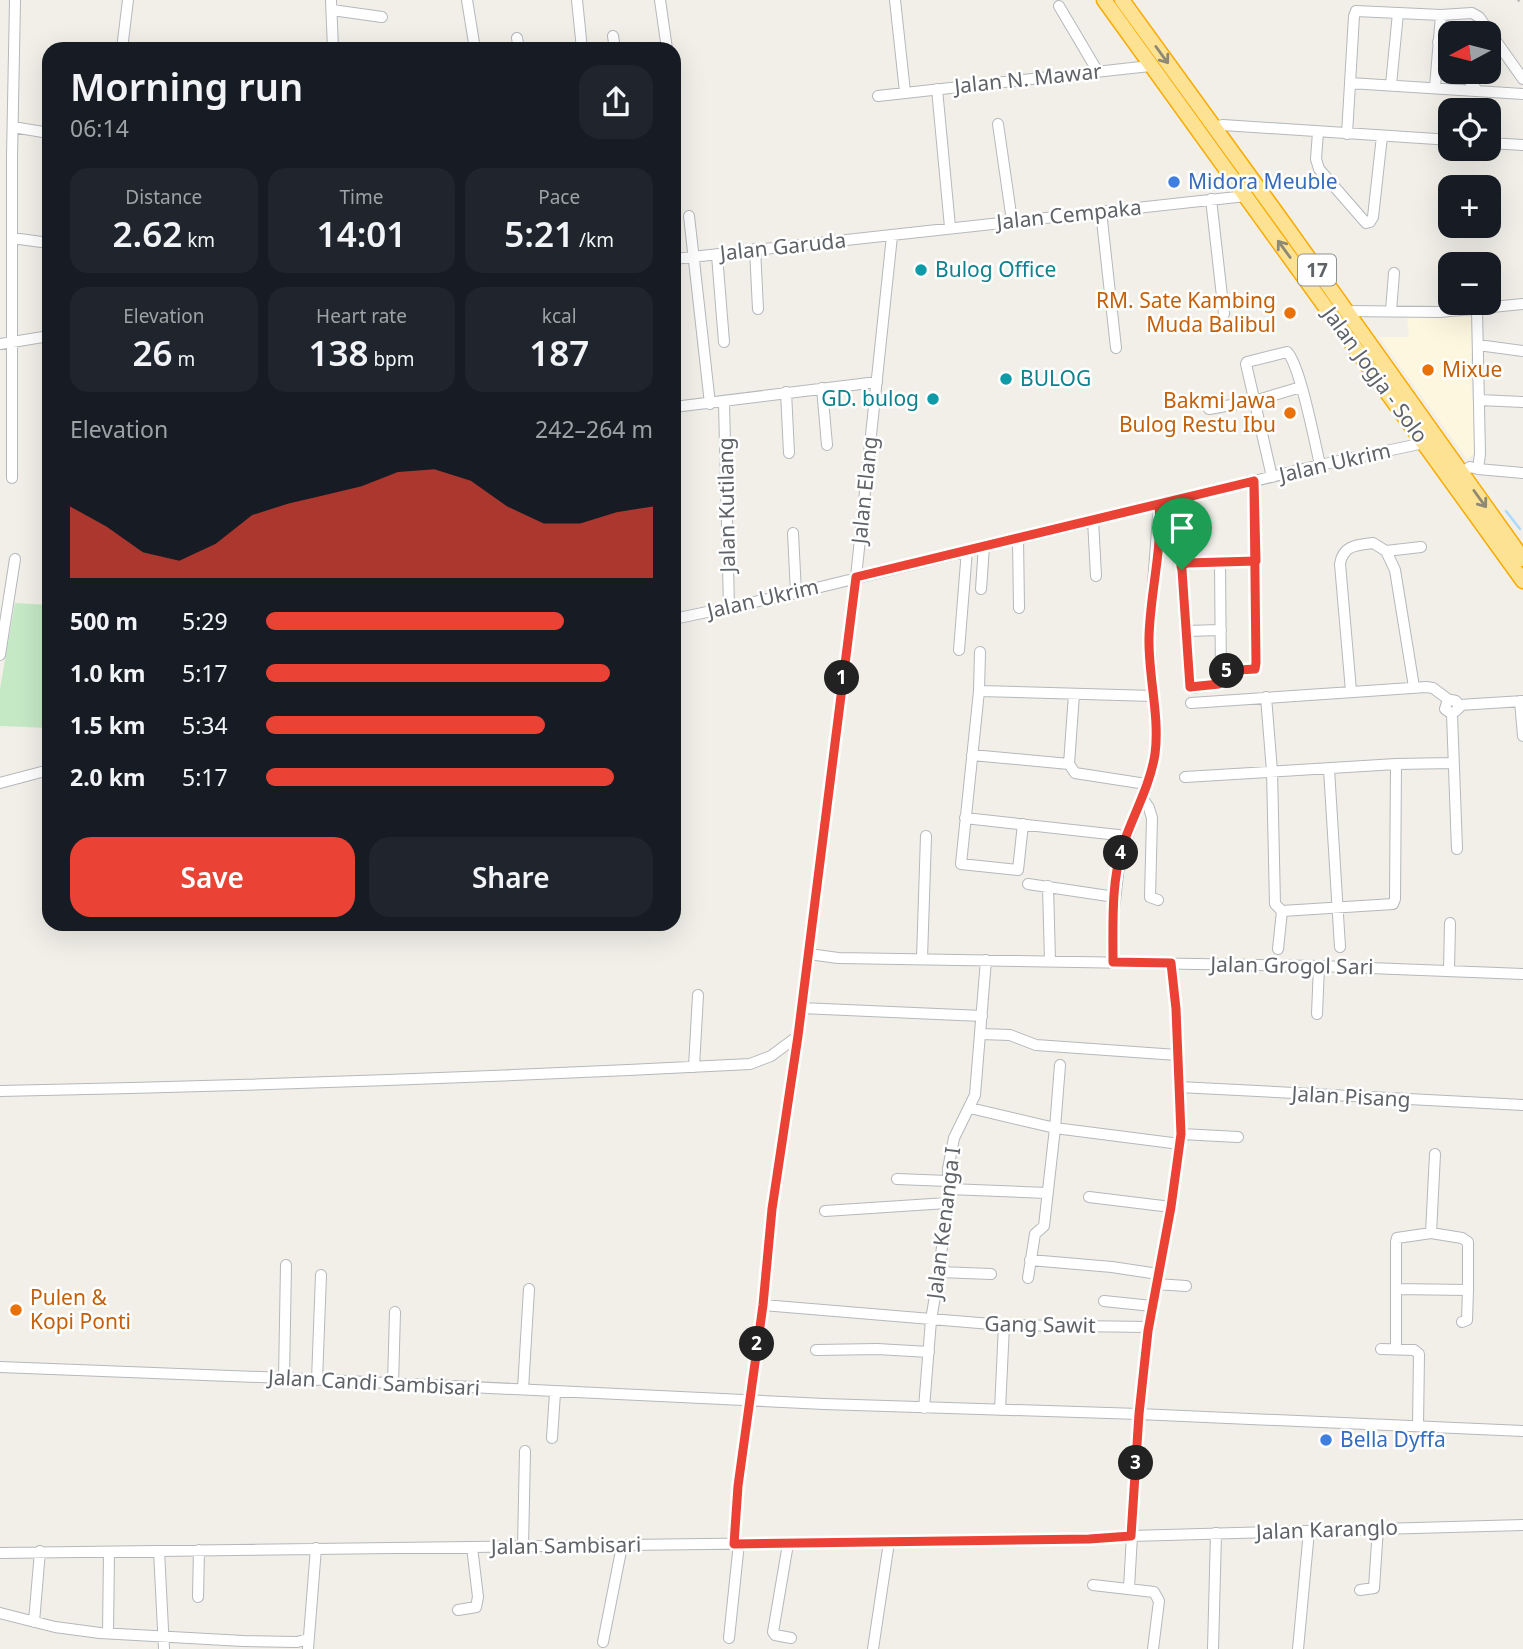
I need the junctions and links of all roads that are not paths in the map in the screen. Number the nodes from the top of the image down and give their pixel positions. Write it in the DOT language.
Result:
graph roads {
  1 [pos="15,0"];
  2 [pos="128,0"];
  3 [pos="467,0"];
  4 [pos="577,0"];
  5 [pos="660,0"];
  6 [pos="895,0"];
  7 [pos="1104,0"];
  8 [pos="1124,1"];
  9 [pos="331,5"];
  10 [pos="1059,6"];
  11 [pos="1398,13"];
  12 [pos="1441,15"];
  13 [pos="382,17"];
  14 [pos="1440,21"];
  15 [pos="613,36"];
  16 [pos="123,42"];
  17 [pos="333,42"];
  18 [pos="474,42"];
  19 [pos="581,42"];
  20 [pos="614,42"];
  21 [pos="666,42"];
  22 [pos="1438,42"];
  23 [pos="1150,66"];
  24 [pos="1098,72"];
  25 [pos="1523,79"];
  26 [pos="1350,83"];
  27 [pos="1472,84"];
  28 [pos="1391,85"];
  29 [pos="1435,87"];
  30 [pos="936,89"];
  31 [pos="1477,90"];
  32 [pos="905,92"];
  33 [pos="1523,94"];
  34 [pos="878,96"];
  35 [pos="998,124"];
  36 [pos="13,127"];
  37 [pos="1214,127"];
  38 [pos="42,132"];
  39 [pos="1318,132"];
  40 [pos="1347,134"];
  41 [pos="1382,136"];
  42 [pos="1438,139"];
  43 [pos="1501,144"];
  44 [pos="1523,145"];
  45 [pos="1246,196"];
  46 [pos="1211,200"];
  47 [pos="1101,211"];
  48 [pos="689,216"];
  49 [pos="1012,221"];
  50 [pos="950,227"];
  51 [pos="892,236"];
  52 [pos="12,238"];
  53 [pos="42,242"];
  54 [pos="755,249"];
  55 [pos="717,255"];
  56 [pos="694,257"];
  57 [pos="681,258"];
  58 [pos="1394,273"];
  59 [pos="1523,304"];
  60 [pos="1501,307"];
  61 [pos="758,309"];
  62 [pos="1438,310"];
  63 [pos="1345,311"];
  64 [pos="1391,311"];
  65 [pos="1224,314"];
  66 [pos="1477,315"];
  67 [pos="42,337"];
  68 [pos="14,342"];
  69 [pos="724,342"];
  70 [pos="0,344"];
  71 [pos="1478,345"];
  72 [pos="1116,348"];
  73 [pos="1523,351"];
  74 [pos="877,382"];
  75 [pos="1301,387"];
  76 [pos="822,388"];
  77 [pos="786,392"];
  78 [pos="1479,400"];
  79 [pos="1254,401"];
  80 [pos="724,402"];
  81 [pos="1523,402"];
  82 [pos="710,404"];
  83 [pos="681,406"];
  84 [pos="1209,409"];
  85 [pos="1424,443"];
  86 [pos="827,445"];
  87 [pos="789,453"];
  88 [pos="1320,465"];
  89 [pos="1478,468"];
  90 [pos="1461,473"];
  91 [pos="1523,473"];
  92 [pos="1272,477"];
  93 [pos="12,478"];
  94 [pos="1254,481"];
  95 [pos="1159,504"];
  96 [pos="1093,520"];
  97 [pos="793,533"];
  98 [pos="1018,538"];
  99 [pos="1505,544"];
  100 [pos="984,546"];
  101 [pos="1421,547"];
  102 [pos="967,550"];
  103 [pos="1386,551"];
  104 [pos="15,559"];
  105 [pos="1523,559"];
  106 [pos="1256,561"];
  107 [pos="1220,563"];
  108 [pos="1096,576"];
  109 [pos="856,577"];
  110 [pos="1523,581"];
  111 [pos="981,589"];
  112 [pos="796,593"];
  113 [pos="729,607"];
  114 [pos="1019,608"];
  115 [pos="681,617"];
  116 [pos="1222,630"];
  117 [pos="1186,631"];
  118 [pos="959,650"];
  119 [pos="980,652"];
  120 [pos="0,655"];
  121 [pos="1222,671"];
  122 [pos="1415,687"];
  123 [pos="979,691"];
  124 [pos="1351,691"];
  125 [pos="1074,694"];
  126 [pos="1153,696"];
  127 [pos="1266,697"];
  128 [pos="1521,701"];
  129 [pos="1191,703"];
  130 [pos="1453,706"];
  131 [pos="1523,736"];
  132 [pos="972,755"];
  133 [pos="1453,763"];
  134 [pos="1069,764"];
  135 [pos="1396,764"];
  136 [pos="1329,769"];
  137 [pos="1272,771"];
  138 [pos="42,772"];
  139 [pos="1185,777"];
  140 [pos="0,783"];
  141 [pos="1146,784"];
  142 [pos="1142,797"];
  143 [pos="965,818"];
  144 [pos="1023,824"];
  145 [pos="926,836"];
  146 [pos="1127,836"];
  147 [pos="1457,849"];
  148 [pos="1028,884"];
  149 [pos="1048,886"];
  150 [pos="1115,897"];
  151 [pos="1158,900"];
  152 [pos="1336,907"];
  153 [pos="1282,911"];
  154 [pos="1450,923"];
  155 [pos="1340,947"];
  156 [pos="1278,949"];
  157 [pos="809,954"];
  158 [pos="922,958"];
  159 [pos="986,960"];
  160 [pos="1050,961"];
  161 [pos="1113,962"];
  162 [pos="1171,963"];
  163 [pos="1319,966"];
  164 [pos="1449,970"];
  165 [pos="1523,974"];
  166 [pos="698,995"];
  167 [pos="801,1008"];
  168 [pos="1317,1014"];
  169 [pos="982,1016"];
  170 [pos="981,1034"];
  171 [pos="798,1036"];
  172 [pos="1177,1055"];
  173 [pos="1060,1065"];
  174 [pos="694,1067"];
  175 [pos="1179,1087"];
  176 [pos="0,1090"];
  177 [pos="1523,1105"];
  178 [pos="971,1108"];
  179 [pos="1055,1128"];
  180 [pos="1238,1137"];
  181 [pos="1180,1139"];
  182 [pos="1435,1154"];
  183 [pos="897,1179"];
  184 [pos="948,1185"];
  185 [pos="1047,1194"];
  186 [pos="1089,1196"];
  187 [pos="947,1203"];
  188 [pos="1171,1207"];
  189 [pos="825,1211"];
  190 [pos="1432,1233"];
  191 [pos="1030,1260"];
  192 [pos="286,1265"];
  193 [pos="939,1272"];
  194 [pos="992,1274"];
  195 [pos="321,1275"];
  196 [pos="1028,1278"];
  197 [pos="1157,1279"];
  198 [pos="1186,1286"];
  199 [pos="529,1289"];
  200 [pos="1396,1289"];
  201 [pos="1468,1290"];
  202 [pos="1104,1301"];
  203 [pos="763,1305"];
  204 [pos="1152,1306"];
  205 [pos="396,1312"];
  206 [pos="931,1320"];
  207 [pos="1462,1322"];
  208 [pos="1004,1325"];
  209 [pos="1149,1327"];
  210 [pos="1396,1348"];
  211 [pos="1381,1349"];
  212 [pos="816,1350"];
  213 [pos="929,1352"];
  214 [pos="0,1367"];
  215 [pos="284,1378"];
  216 [pos="317,1380"];
  217 [pos="393,1384"];
  218 [pos="523,1389"];
  219 [pos="555,1393"];
  220 [pos="748,1400"];
  221 [pos="924,1408"];
  222 [pos="1000,1410"];
  223 [pos="1139,1414"];
  224 [pos="1418,1426"];
  225 [pos="1523,1431"];
  226 [pos="552,1438"];
  227 [pos="525,1451"];
  228 [pos="1523,1525"];
  229 [pos="1378,1528"];
  230 [pos="1309,1531"];
  231 [pos="1216,1533"];
  232 [pos="1131,1536"];
  233 [pos="888,1542"];
  234 [pos="737,1544"];
  235 [pos="788,1544"];
  236 [pos="622,1546"];
  237 [pos="472,1547"];
  238 [pos="523,1547"];
  239 [pos="316,1548"];
  240 [pos="199,1549"];
  241 [pos="159,1550"];
  242 [pos="40,1551"];
  243 [pos="109,1552"];
  244 [pos="0,1553"];
  245 [pos="1093,1585"];
  246 [pos="1129,1588"];
  247 [pos="1360,1590"];
  248 [pos="198,1597"];
  249 [pos="458,1610"];
  250 [pos="0,1613"];
  251 [pos="34,1622"];
  252 [pos="108,1633"];
  253 [pos="163,1637"];
  254 [pos="729,1638"];
  255 [pos="790,1639"];
  256 [pos="603,1642"];
  257 [pos="308,1644"];
  258 [pos="242,1645"];
  259 [pos="164,1649"];
  260 [pos="873,1649"];
  261 [pos="1153,1649"];
  262 [pos="1213,1649"];
  263 [pos="1298,1649"];
  1 -- 36 [label="street"];
  2 -- 16 [label="street"];
  3 -- 18 [label="street"];
  4 -- 19 [label="street"];
  5 -- 21 [label="street"];
  6 -- 32 [label="street"];
  7 -- 23 [label="highway, Jalan Jogja - Solo / 17"];
  8 -- 37 [label="highway, Jalan Jogja - Solo / 17, one-way"];
  9 -- 13 [label="street"];
  9 -- 17 [label="street"];
  10 -- 24 [label="street"];
  11 -- 12 [label="street"];
  11 -- 26 [label="street"];
  11 -- 28 [label="street"];
  12 -- 14 [label="street"];
  12 -- 25 [label="street"];
  15 -- 20 [label="street"];
  22 -- 29 [label="street"];
  23 -- 24 [label="street, Jalan N. Mawar"];
  23 -- 45 [label="highway, Jalan Jogja - Solo / 17"];
  24 -- 30 [label="street, Jalan N. Mawar"];
  26 -- 28 [label="street"];
  26 -- 40 [label="street"];
  27 -- 31 [label="street"];
  28 -- 29 [label="street"];
  29 -- 31 [label="street"];
  30 -- 32 [label="street, Jalan N. Mawar"];
  30 -- 50 [label="street"];
  31 -- 33 [label="street"];
  32 -- 34 [label="street, Jalan N. Mawar"];
  35 -- 49 [label="street"];
  36 -- 38 [label="street"];
  36 -- 52 [label="street"];
  37 -- 39 [label="street"];
  37 -- 63 [label="highway, Jalan Jogja - Solo / 17"];
  39 -- 40 [label="street"];
  39 -- 41 [label="street"];
  40 -- 41 [label="street"];
  41 -- 42 [label="street"];
  43 -- 44 [label="street"];
  45 -- 46 [label="street, Jalan Cempaka"];
  85 -- 45 [label="highway, Jalan Jogja - Solo / 17, one-way"];
  46 -- 47 [label="street, Jalan Cempaka"];
  46 -- 65 [label="street"];
  47 -- 49 [label="street, Jalan Cempaka"];
  47 -- 72 [label="street"];
  48 -- 56 [label="street"];
  49 -- 50 [label="street, Jalan Cempaka"];
  50 -- 51 [label="street, Jalan Cempaka"];
  51 -- 54 [label="street, Jalan Garuda"];
  51 -- 74 [label="street, Jalan Elang"];
  52 -- 53 [label="street"];
  52 -- 68 [label="street"];
  54 -- 55 [label="street, Jalan Garuda"];
  54 -- 61 [label="street"];
  55 -- 56 [label="street, Jalan Garuda"];
  55 -- 69 [label="street"];
  56 -- 57 [label="street, Jalan Garuda"];
  56 -- 82 [label="street"];
  58 -- 64 [label="street"];
  59 -- 60 [label="street"];
  62 -- 64 [label="street"];
  63 -- 64 [label="street"];
  63 -- 90 [label="highway, Jalan Jogja - Solo / 17"];
  66 -- 71 [label="street"];
  67 -- 68 [label="street"];
  68 -- 70 [label="street"];
  68 -- 93 [label="street"];
  71 -- 73 [label="street"];
  71 -- 78 [label="street"];
  74 -- 76 [label="street"];
  74 -- 109 [label="street, Jalan Elang"];
  75 -- 79 [label="street"];
  75 -- 79 [label="street"];
  75 -- 88 [label="street"];
  76 -- 77 [label="street"];
  76 -- 86 [label="street"];
  77 -- 80 [label="street"];
  77 -- 87 [label="street"];
  78 -- 81 [label="street"];
  78 -- 89 [label="street"];
  79 -- 84 [label="street"];
  79 -- 92 [label="street"];
  80 -- 82 [label="street"];
  80 -- 113 [label="street, Jalan Kutilang"];
  82 -- 83 [label="street"];
  85 -- 88 [label="street, Jalan Ukrim"];
  85 -- 99 [label="highway, Jalan Jogja - Solo / 17"];
  88 -- 92 [label="street, Jalan Ukrim"];
  89 -- 90 [label="street"];
  89 -- 91 [label="street"];
  90 -- 99 [label="highway, Jalan Jogja - Solo / 17, one-way"];
  92 -- 94 [label="street, Jalan Ukrim"];
  94 -- 95 [label="street, Jalan Ukrim"];
  94 -- 106 [label="street"];
  95 -- 96 [label="street, Jalan Ukrim"];
  95 -- 126 [label="street"];
  96 -- 98 [label="street, Jalan Ukrim"];
  96 -- 108 [label="street"];
  97 -- 112 [label="street"];
  98 -- 100 [label="street, Jalan Ukrim"];
  98 -- 114 [label="street"];
  99 -- 105 [label="highway, Jalan Jogja - Solo / 17"];
  99 -- 110 [label="highway, Jalan Jogja - Solo / 17"];
  100 -- 102 [label="street, Jalan Ukrim"];
  100 -- 111 [label="street"];
  101 -- 103 [label="street"];
  102 -- 109 [label="street, Jalan Ukrim"];
  102 -- 118 [label="street"];
  103 -- 122 [label="street"];
  103 -- 124 [label="street"];
  104 -- 120 [label="street"];
  106 -- 107 [label="street"];
  106 -- 121 [label="street"];
  107 -- 116 [label="street"];
  107 -- 117 [label="street"];
  109 -- 112 [label="street, Jalan Ukrim"];
  109 -- 157 [label="street, Jalan Elang"];
  112 -- 113 [label="street, Jalan Ukrim"];
  113 -- 115 [label="street, Jalan Ukrim"];
  116 -- 117 [label="street"];
  116 -- 121 [label="street"];
  117 -- 121 [label="street"];
  119 -- 123 [label="street"];
  122 -- 124 [label="street"];
  122 -- 130 [label="street"];
  123 -- 125 [label="street"];
  123 -- 132 [label="street"];
  124 -- 127 [label="street"];
  125 -- 126 [label="street"];
  125 -- 134 [label="street"];
  126 -- 141 [label="street"];
  127 -- 129 [label="street"];
  127 -- 137 [label="street"];
  128 -- 130 [label="street"];
  128 -- 131 [label="street"];
  130 -- 133 [label="street"];
  132 -- 134 [label="street"];
  132 -- 143 [label="street"];
  133 -- 135 [label="street"];
  133 -- 147 [label="street"];
  134 -- 141 [label="street"];
  135 -- 136 [label="street"];
  135 -- 152 [label="street"];
  136 -- 137 [label="street"];
  136 -- 152 [label="street"];
  137 -- 139 [label="street"];
  137 -- 153 [label="street"];
  138 -- 140 [label="street"];
  141 -- 142 [label="street"];
  142 -- 146 [label="street"];
  142 -- 151 [label="street"];
  143 -- 144 [label="street"];
  143 -- 144 [label="street"];
  144 -- 146 [label="street"];
  145 -- 158 [label="street"];
  146 -- 150 [label="street"];
  148 -- 149 [label="street"];
  149 -- 150 [label="street"];
  149 -- 160 [label="street"];
  150 -- 161 [label="street"];
  152 -- 153 [label="street"];
  152 -- 155 [label="street"];
  153 -- 156 [label="street"];
  154 -- 164 [label="street"];
  157 -- 158 [label="street, Jalan Grogol Sari"];
  157 -- 167 [label="street, Jalan Elang"];
  158 -- 159 [label="street, Jalan Grogol Sari"];
  159 -- 160 [label="street, Jalan Grogol Sari"];
  159 -- 169 [label="street, Jalan Kenanga I"];
  160 -- 161 [label="street, Jalan Grogol Sari"];
  161 -- 162 [label="street, Jalan Grogol Sari"];
  162 -- 163 [label="street, Jalan Grogol Sari"];
  162 -- 172 [label="street"];
  163 -- 164 [label="street, Jalan Grogol Sari"];
  163 -- 168 [label="street"];
  164 -- 165 [label="street, Jalan Grogol Sari"];
  166 -- 174 [label="street"];
  167 -- 169 [label="street"];
  167 -- 171 [label="street, Jalan Elang"];
  169 -- 170 [label="street, Jalan Kenanga I"];
  170 -- 172 [label="street"];
  170 -- 178 [label="street, Jalan Kenanga I"];
  171 -- 174 [label="street"];
  171 -- 203 [label="street, Jalan Elang"];
  172 -- 175 [label="street"];
  173 -- 179 [label="street"];
  174 -- 176 [label="street"];
  175 -- 177 [label="street, Jalan Pisang"];
  175 -- 181 [label="street"];
  178 -- 179 [label="street"];
  178 -- 184 [label="street, Jalan Kenanga I"];
  179 -- 181 [label="street"];
  179 -- 185 [label="street"];
  180 -- 181 [label="street"];
  181 -- 188 [label="street"];
  182 -- 190 [label="street"];
  183 -- 184 [label="street"];
  184 -- 185 [label="street"];
  184 -- 187 [label="street, Jalan Kenanga I"];
  185 -- 191 [label="street"];
  186 -- 188 [label="street"];
  187 -- 189 [label="street"];
  187 -- 193 [label="street, Jalan Kenanga I"];
  188 -- 197 [label="street"];
  190 -- 200 [label="street"];
  190 -- 201 [label="street"];
  191 -- 196 [label="street"];
  191 -- 197 [label="street"];
  192 -- 215 [label="street"];
  193 -- 194 [label="street"];
  193 -- 206 [label="street, Jalan Kenanga I"];
  195 -- 216 [label="street"];
  197 -- 198 [label="street"];
  197 -- 204 [label="street"];
  199 -- 218 [label="street"];
  200 -- 201 [label="street"];
  200 -- 210 [label="street"];
  201 -- 207 [label="street"];
  202 -- 204 [label="street"];
  203 -- 206 [label="street, Gang Sawit"];
  203 -- 220 [label="street, Jalan Elang"];
  204 -- 209 [label="street"];
  205 -- 217 [label="street"];
  206 -- 208 [label="street, Gang Sawit"];
  206 -- 213 [label="street, Jalan Kenanga I"];
  208 -- 209 [label="street, Gang Sawit"];
  208 -- 222 [label="street"];
  209 -- 223 [label="street"];
  210 -- 211 [label="street"];
  210 -- 224 [label="street"];
  212 -- 213 [label="street"];
  213 -- 221 [label="street, Jalan Kenanga I"];
  214 -- 215 [label="street, Jalan Candi Sambisari"];
  215 -- 216 [label="street, Jalan Candi Sambisari"];
  216 -- 217 [label="street, Jalan Candi Sambisari"];
  217 -- 218 [label="street, Jalan Candi Sambisari"];
  218 -- 219 [label="street, Jalan Candi Sambisari"];
  219 -- 220 [label="street, Jalan Candi Sambisari"];
  219 -- 226 [label="street"];
  220 -- 221 [label="street, Jalan Candi Sambisari"];
  220 -- 234 [label="street, Jalan Elang"];
  221 -- 222 [label="street, Jalan Candi Sambisari"];
  222 -- 223 [label="street, Jalan Candi Sambisari"];
  223 -- 224 [label="street, Jalan Candi Sambisari"];
  223 -- 232 [label="street"];
  224 -- 225 [label="street, Jalan Candi Sambisari"];
  227 -- 238 [label="street"];
  228 -- 229 [label="street, Jalan Karanglo"];
  229 -- 230 [label="street, Jalan Karanglo"];
  229 -- 247 [label="street"];
  230 -- 231 [label="street, Jalan Karanglo"];
  230 -- 263 [label="street"];
  231 -- 232 [label="street, Jalan Karanglo"];
  231 -- 262 [label="street"];
  232 -- 233 [label="street, Jalan Sambisari"];
  232 -- 246 [label="street"];
  233 -- 235 [label="street, Jalan Sambisari"];
  233 -- 260 [label="street"];
  234 -- 235 [label="street, Jalan Sambisari"];
  234 -- 236 [label="street, Jalan Sambisari"];
  234 -- 254 [label="street, Jalan Elang"];
  235 -- 255 [label="street"];
  236 -- 238 [label="street, Jalan Sambisari"];
  236 -- 256 [label="street"];
  237 -- 238 [label="street, Jalan Sambisari"];
  237 -- 239 [label="street, Jalan Sambisari"];
  237 -- 249 [label="street"];
  239 -- 240 [label="street, Jalan Sambisari"];
  239 -- 257 [label="street"];
  240 -- 241 [label="street, Jalan Sambisari"];
  240 -- 248 [label="street"];
  241 -- 243 [label="street, Jalan Sambisari"];
  241 -- 253 [label="street"];
  242 -- 243 [label="street, Jalan Sambisari"];
  242 -- 244 [label="street, Jalan Sambisari"];
  242 -- 251 [label="street"];
  243 -- 252 [label="street"];
  245 -- 246 [label="street"];
  246 -- 261 [label="street"];
  250 -- 251 [label="street"];
  251 -- 252 [label="street"];
  252 -- 253 [label="street"];
  253 -- 258 [label="street"];
  253 -- 259 [label="street"];
  257 -- 258 [label="street"];
}
